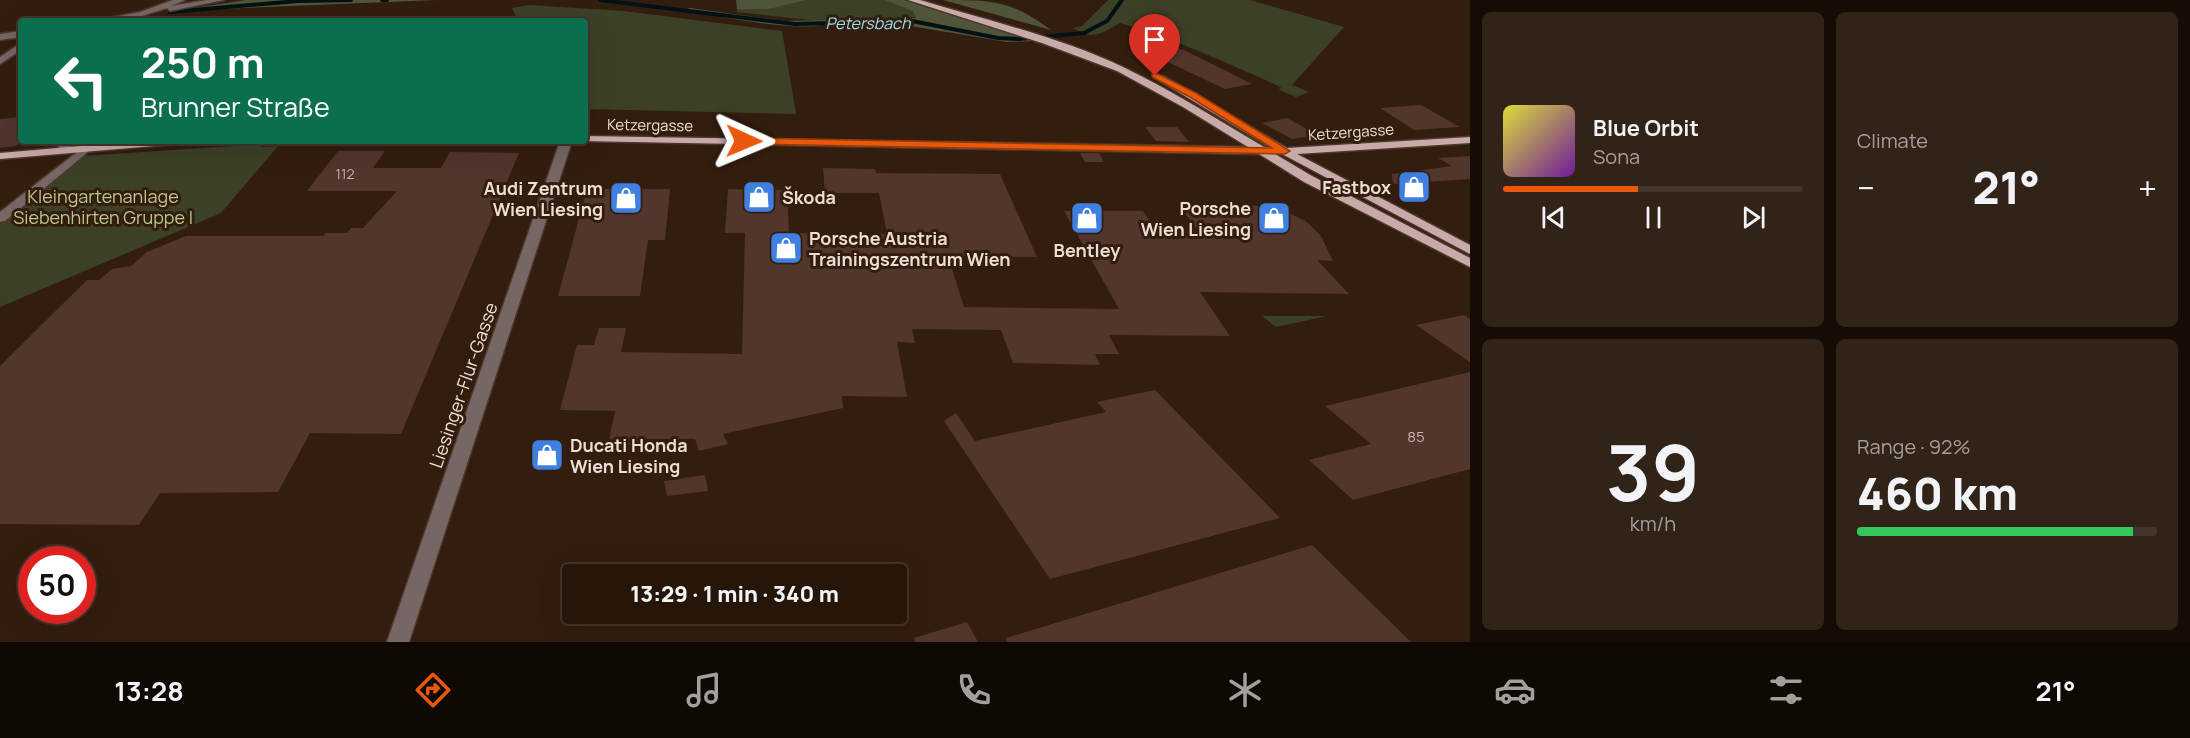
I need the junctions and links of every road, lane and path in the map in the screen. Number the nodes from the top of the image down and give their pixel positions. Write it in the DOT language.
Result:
graph roads {
  1 [pos="181,0"];
  2 [pos="213,0"];
  3 [pos="912,0"];
  4 [pos="930,0"];
  5 [pos="152,11"];
  6 [pos="141,18"];
  7 [pos="18,34"];
  8 [pos="0,37"];
  9 [pos="1042,37"];
  10 [pos="18,48"];
  11 [pos="0,61"];
  12 [pos="588,139"];
  13 [pos="1470,140"];
  14 [pos="67,144"];
  15 [pos="143,144"];
  16 [pos="565,144"];
  17 [pos="85,149"];
  18 [pos="61,151"];
  19 [pos="1260,151"];
  20 [pos="1285,151"];
  21 [pos="0,156"];
  22 [pos="0,218"];
  23 [pos="1470,250"];
  24 [pos="1470,263"];
  25 [pos="398,642"];
  1 -- 5 [label="street"];
  2 -- 5 [label="street"];
  3 -- 9 [label="main road"];
  4 -- 9 [label="main road"];
  5 -- 6 [label="street"];
  7 -- 8 [label="street"];
  9 -- 19 [label="main road"];
  9 -- 20 [label="main road"];
  10 -- 11 [label="street"];
  12 -- 19 [label="main road, Ketzergasse"];
  13 -- 20 [label="main road, Ketzergasse"];
  14 -- 18 [label="street"];
  15 -- 17 [label="main road"];
  16 -- 25 [label="street, Liesinger-Flur-Gasse"];
  17 -- 18 [label="main road"];
  17 -- 22 [label="street"];
  18 -- 21 [label="main road"];
  19 -- 20 [label="main road, Ketzergasse"];
  19 -- 24 [label="main road"];
  20 -- 23 [label="main road"];
}
